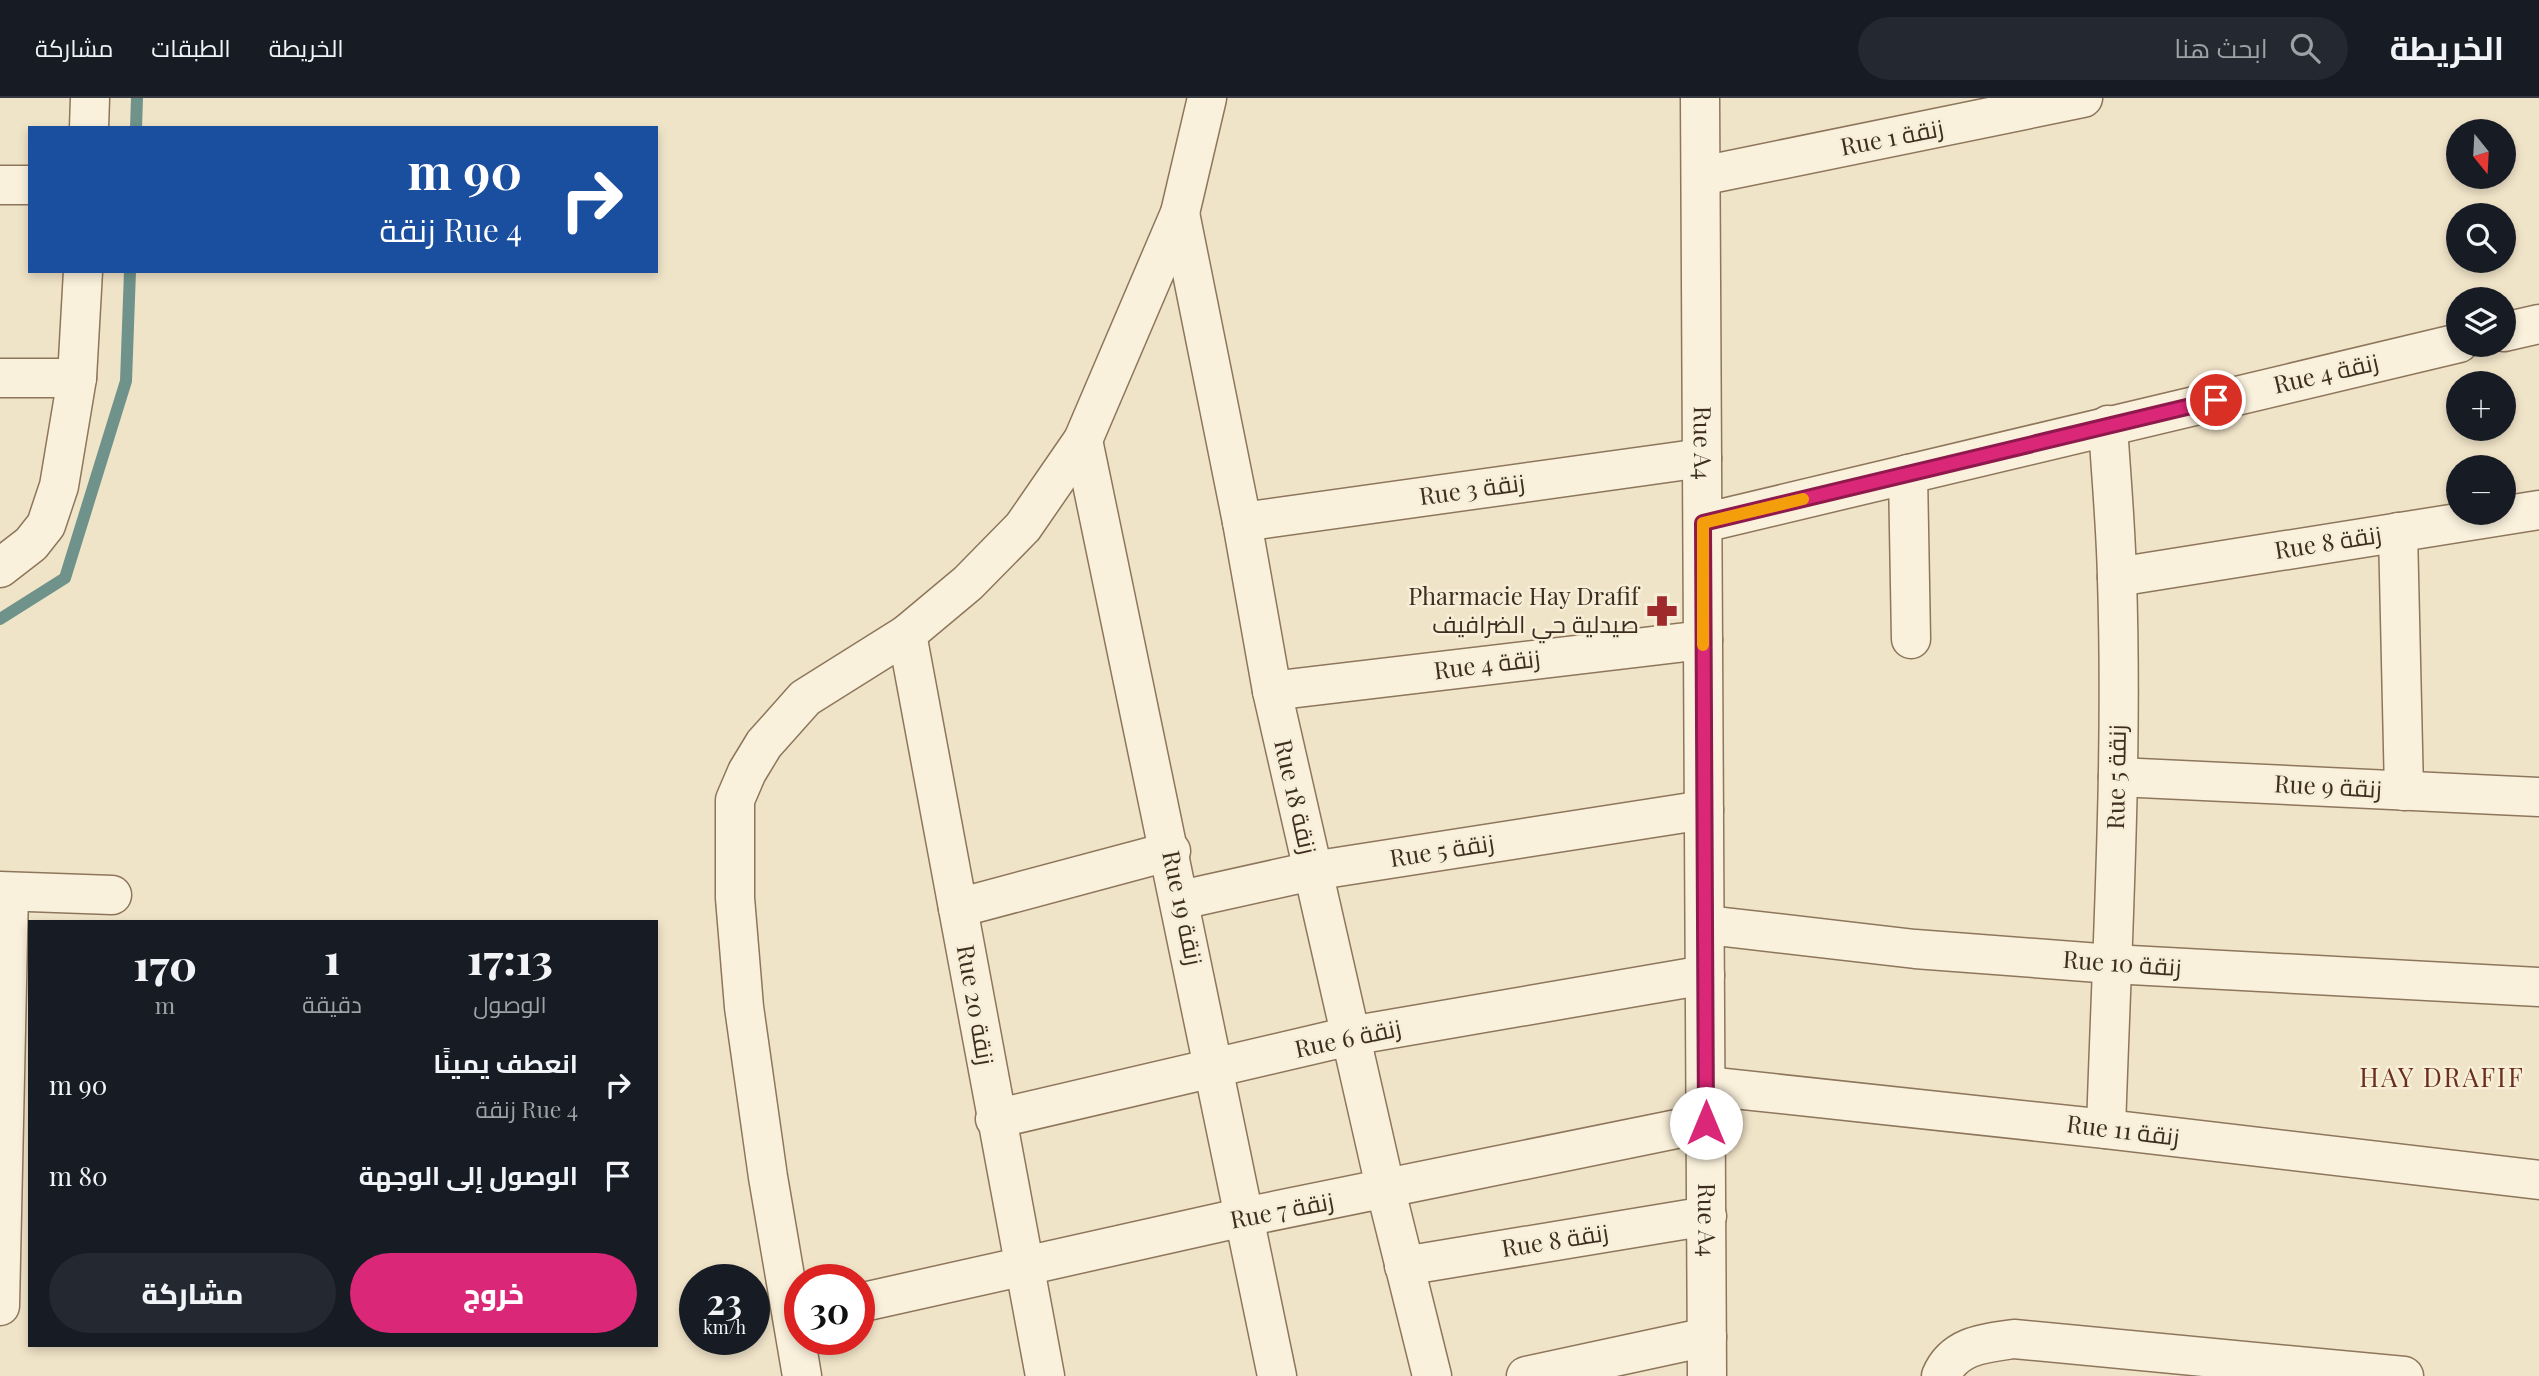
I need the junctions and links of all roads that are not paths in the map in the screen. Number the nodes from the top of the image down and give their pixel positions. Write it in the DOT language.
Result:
graph roads {
  1 [pos="90,98"];
  2 [pos="1207,98"];
  3 [pos="1700,98"];
  4 [pos="2083,98"];
  5 [pos="89,126"];
  6 [pos="1701,176"];
  7 [pos="0,184"];
  8 [pos="28,185"];
  9 [pos="1181,213"];
  10 [pos="83,273"];
  11 [pos="2539,324"];
  12 [pos="2516,329"];
  13 [pos="2446,346"];
  14 [pos="0,378"];
  15 [pos="77,378"];
  16 [pos="2108,425"];
  17 [pos="1083,440"];
  18 [pos="1702,458"];
  19 [pos="1908,474"];
  20 [pos="2539,510"];
  21 [pos="1242,522"];
  22 [pos="1703,523"];
  23 [pos="2398,532"];
  24 [pos="0,568"];
  25 [pos="2117,577"];
  26 [pos="907,634"];
  27 [pos="1911,639"];
  28 [pos="1703,640"];
  29 [pos="1272,691"];
  30 [pos="2118,777"];
  31 [pos="2404,791"];
  32 [pos="2539,797"];
  33 [pos="1704,810"];
  34 [pos="1171,851"];
  35 [pos="1312,871"];
  36 [pos="4,892"];
  37 [pos="112,895"];
  38 [pos="1181,900"];
  39 [pos="958,908"];
  40 [pos="1707,925"];
  41 [pos="2112,964"];
  42 [pos="1705,975"];
  43 [pos="2539,987"];
  44 [pos="1350,1036"];
  45 [pos="1215,1068"];
  46 [pos="1706,1086"];
  47 [pos="995,1119"];
  48 [pos="1706,1123"];
  49 [pos="2106,1129"];
  50 [pos="2539,1180"];
  51 [pos="1385,1191"];
  52 [pos="1707,1216"];
  53 [pos="1244,1217"];
  54 [pos="787,1264"];
  55 [pos="1404,1266"];
  56 [pos="1025,1267"];
  57 [pos="875,1300"];
  58 [pos="0,1306"];
  59 [pos="1707,1337"];
  60 [pos="800,1355"];
  61 [pos="802,1376"];
  62 [pos="1045,1376"];
  63 [pos="1277,1376"];
  64 [pos="1432,1376"];
  65 [pos="1526,1376"];
  66 [pos="1707,1376"];
  67 [pos="1941,1376"];
  68 [pos="2404,1376"];
  1 -- 5 [label="street"];
  2 -- 9 [label="street"];
  3 -- 6 [label="street, Rue A4"];
  4 -- 6 [label="street, Rue 1 زنقة"];
  6 -- 18 [label="street, Rue A4"];
  7 -- 8 [label="street"];
  9 -- 17 [label="street"];
  9 -- 21 [label="street, Rue 18 زنقة"];
  10 -- 15 [label="street"];
  11 -- 12 [label="street"];
  13 -- 16 [label="street, Rue 4 زنقة"];
  14 -- 15 [label="street"];
  15 -- 24 [label="street"];
  16 -- 19 [label="street, Rue 4 زنقة"];
  16 -- 25 [label="street, Rue 5 زنقة"];
  17 -- 26 [label="street"];
  17 -- 34 [label="street, Rue 19 زنقة"];
  18 -- 21 [label="street, Rue 3 زنقة"];
  18 -- 22 [label="street, Rue A4"];
  19 -- 22 [label="street, Rue 4 زنقة"];
  19 -- 27 [label="street"];
  20 -- 23 [label="street, Rue 8 زنقة"];
  21 -- 29 [label="street, Rue 18 زنقة"];
  22 -- 28 [label="street, Rue A4"];
  23 -- 25 [label="street, Rue 8 زنقة"];
  23 -- 31 [label="street"];
  25 -- 30 [label="street, Rue 5 زنقة"];
  26 -- 39 [label="street, Rue 20 زنقة"];
  26 -- 54 [label="street"];
  28 -- 29 [label="street, Rue 4 زنقة"];
  28 -- 33 [label="street, Rue A4"];
  29 -- 35 [label="street, Rue 18 زنقة"];
  30 -- 31 [label="street, Rue 9 زنقة"];
  30 -- 41 [label="street, Rue 5 زنقة"];
  31 -- 32 [label="street, Rue 9 زنقة"];
  33 -- 35 [label="street, Rue 5 زنقة"];
  33 -- 40 [label="street, Rue A4"];
  34 -- 38 [label="street, Rue 19 زنقة"];
  34 -- 39 [label="street"];
  35 -- 38 [label="street, Rue 5 زنقة"];
  35 -- 44 [label="street, Rue 18 زنقة"];
  36 -- 37 [label="street"];
  36 -- 58 [label="street"];
  38 -- 45 [label="street, Rue 19 زنقة"];
  39 -- 47 [label="street, Rue 20 زنقة"];
  40 -- 41 [label="street, Rue 10 زنقة"];
  40 -- 42 [label="street, Rue A4"];
  41 -- 43 [label="street, Rue 10 زنقة"];
  41 -- 49 [label="street, Rue 5 زنقة"];
  42 -- 44 [label="street, Rue 6 زنقة"];
  42 -- 46 [label="street, Rue A4"];
  44 -- 45 [label="street, Rue 6 زنقة"];
  44 -- 51 [label="street, Rue 18 زنقة"];
  45 -- 47 [label="street, Rue 6 زنقة"];
  45 -- 53 [label="street, Rue 19 زنقة"];
  46 -- 48 [label="street, Rue A4"];
  46 -- 49 [label="street, Rue 11 زنقة"];
  47 -- 56 [label="street, Rue 20 زنقة"];
  48 -- 51 [label="street, Rue 7 زنقة"];
  48 -- 52 [label="street, Rue A4"];
  49 -- 50 [label="street, Rue 11 زنقة"];
  51 -- 53 [label="street, Rue 7 زنقة"];
  51 -- 55 [label="street, Rue 18 زنقة"];
  52 -- 55 [label="street, Rue 8 زنقة"];
  52 -- 59 [label="street, Rue A4"];
  53 -- 56 [label="street, Rue 7 زنقة"];
  53 -- 63 [label="street, Rue 19 زنقة"];
  55 -- 64 [label="street, Rue 18 زنقة"];
  56 -- 57 [label="street, Rue 7 زنقة"];
  56 -- 62 [label="street, Rue 20 زنقة"];
  59 -- 65 [label="street"];
  59 -- 66 [label="street, Rue A4"];
  60 -- 61 [label="street"];
  67 -- 68 [label="street"];
}
